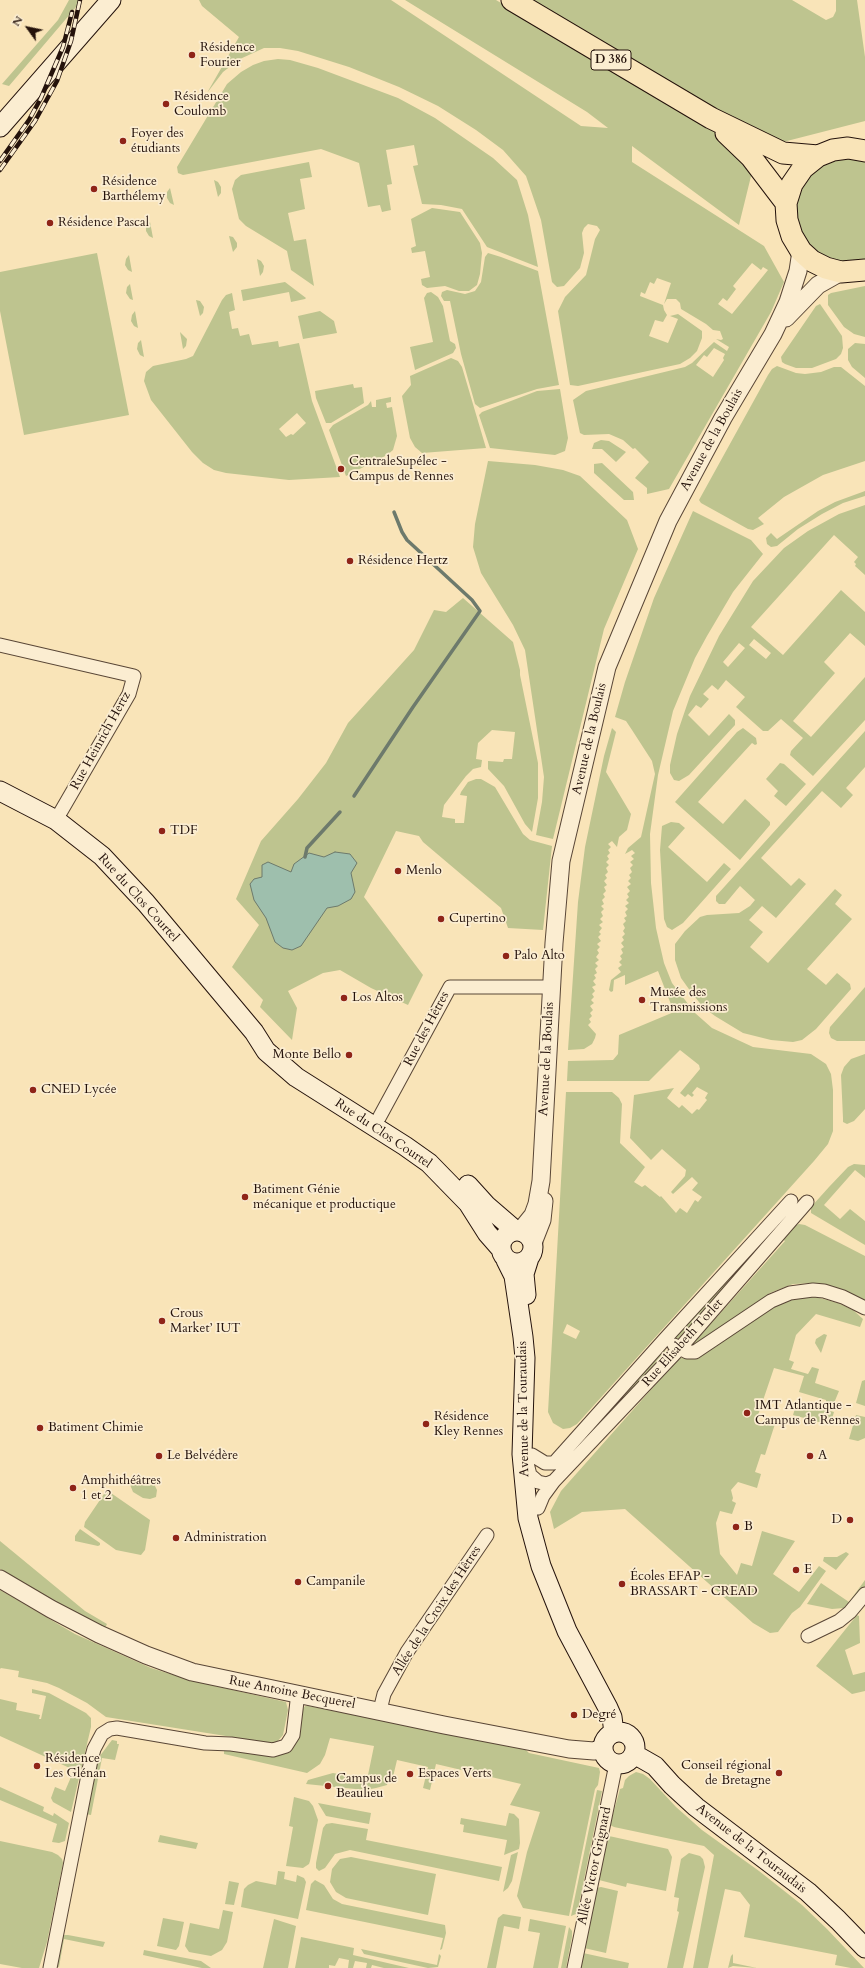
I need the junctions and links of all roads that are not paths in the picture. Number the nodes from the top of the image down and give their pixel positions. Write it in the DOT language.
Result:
graph roads {
  1 [pos="111,0"];
  2 [pos="512,0"];
  3 [pos="711,118"];
  4 [pos="0,127"];
  5 [pos="864,150"];
  6 [pos="818,156"];
  7 [pos="786,203"];
  8 [pos="801,251"];
  9 [pos="865,270"];
  10 [pos="841,272"];
  11 [pos="773,334"];
  12 [pos="0,645"];
  13 [pos="0,791"];
  14 [pos="56,820"];
  15 [pos="551,987"];
  16 [pos="254,1032"];
  17 [pos="379,1118"];
  18 [pos="791,1201"];
  19 [pos="807,1202"];
  20 [pos="524,1241"];
  21 [pos="504,1254"];
  22 [pos="865,1308"];
  23 [pos="664,1340"];
  24 [pos="680,1348"];
  25 [pos="532,1455"];
  26 [pos="554,1463"];
  27 [pos="554,1481"];
  28 [pos="529,1486"];
  29 [pos="538,1508"];
  30 [pos="487,1535"];
  31 [pos="0,1579"];
  32 [pos="865,1594"];
  33 [pos="557,1604"];
  34 [pos="808,1636"];
  35 [pos="298,1693"];
  36 [pos="380,1710"];
  37 [pos="614,1733"];
  38 [pos="602,1748"];
  39 [pos="634,1754"];
  40 [pos="616,1764"];
  41 [pos="865,1948"];
  42 [pos="50,1968"];
  43 [pos="574,1968"];
  1 -- 4 [label="main road"];
  2 -- 3 [label="main road, D 386"];
  3 -- 6 [label="main road, D 386"];
  3 -- 7 [label="main road, D 386"];
  5 -- 6 [label="main road"];
  6 -- 7 [label="main road"];
  7 -- 8 [label="main road"];
  8 -- 10 [label="main road"];
  8 -- 11 [label="street, Avenue de la Boulais"];
  9 -- 10 [label="main road"];
  10 -- 11 [label="street, Avenue de la Boulais"];
  11 -- 15 [label="street, Avenue de la Boulais"];
  12 -- 14 [label="street, Rue Heinrich Hertz"];
  13 -- 14 [label="main road, Rue du Clos Courtel"];
  14 -- 16 [label="main road, Rue du Clos Courtel"];
  15 -- 17 [label="street, Rue des Hêtres"];
  15 -- 20 [label="street, Avenue de la Boulais"];
  16 -- 17 [label="main road, Rue du Clos Courtel"];
  16 -- 21 [label="main road, Rue du Clos Courtel"];
  17 -- 20 [label="main road, Rue du Clos Courtel"];
  18 -- 23 [label="street, Rue Elisabeth Torlet"];
  19 -- 24 [label="street, Rue Elisabeth Torlet"];
  20 -- 21 [label="main road"];
  20 -- 21 [label="main road"];
  20 -- 25 [label="main road, Avenue de la Touraudais"];
  21 -- 28 [label="main road, Avenue de la Touraudais"];
  22 -- 24 [label="street"];
  23 -- 24 [label="street"];
  23 -- 26 [label="street, Rue Elisabeth Torlet"];
  24 -- 27 [label="street, Rue Elisabeth Torlet"];
  25 -- 26 [label="street"];
  25 -- 28 [label="main road, Avenue de la Touraudais"];
  26 -- 28 [label="street, Rue Elisabeth Torlet"];
  27 -- 28 [label="street"];
  27 -- 29 [label="street, Rue Elisabeth Torlet"];
  28 -- 29 [label="main road, Avenue de la Touraudais"];
  28 -- 33 [label="main road, Avenue de la Touraudais"];
  29 -- 33 [label="main road, Avenue de la Touraudais"];
  30 -- 36 [label="street, Allée de la Croix des Hêtres"];
  31 -- 35 [label="street, Rue Antoine Becquerel"];
  32 -- 34 [label="street"];
  33 -- 37 [label="main road, Avenue de la Touraudais"];
  35 -- 36 [label="street, Rue Antoine Becquerel"];
  35 -- 42 [label="street"];
  36 -- 38 [label="street, Rue Antoine Becquerel"];
  37 -- 38 [label="main road"];
  37 -- 39 [label="main road"];
  38 -- 40 [label="main road"];
  39 -- 40 [label="main road"];
  39 -- 41 [label="main road, Avenue de la Touraudais"];
  40 -- 43 [label="street, Allée Victor Grignard"];
}
